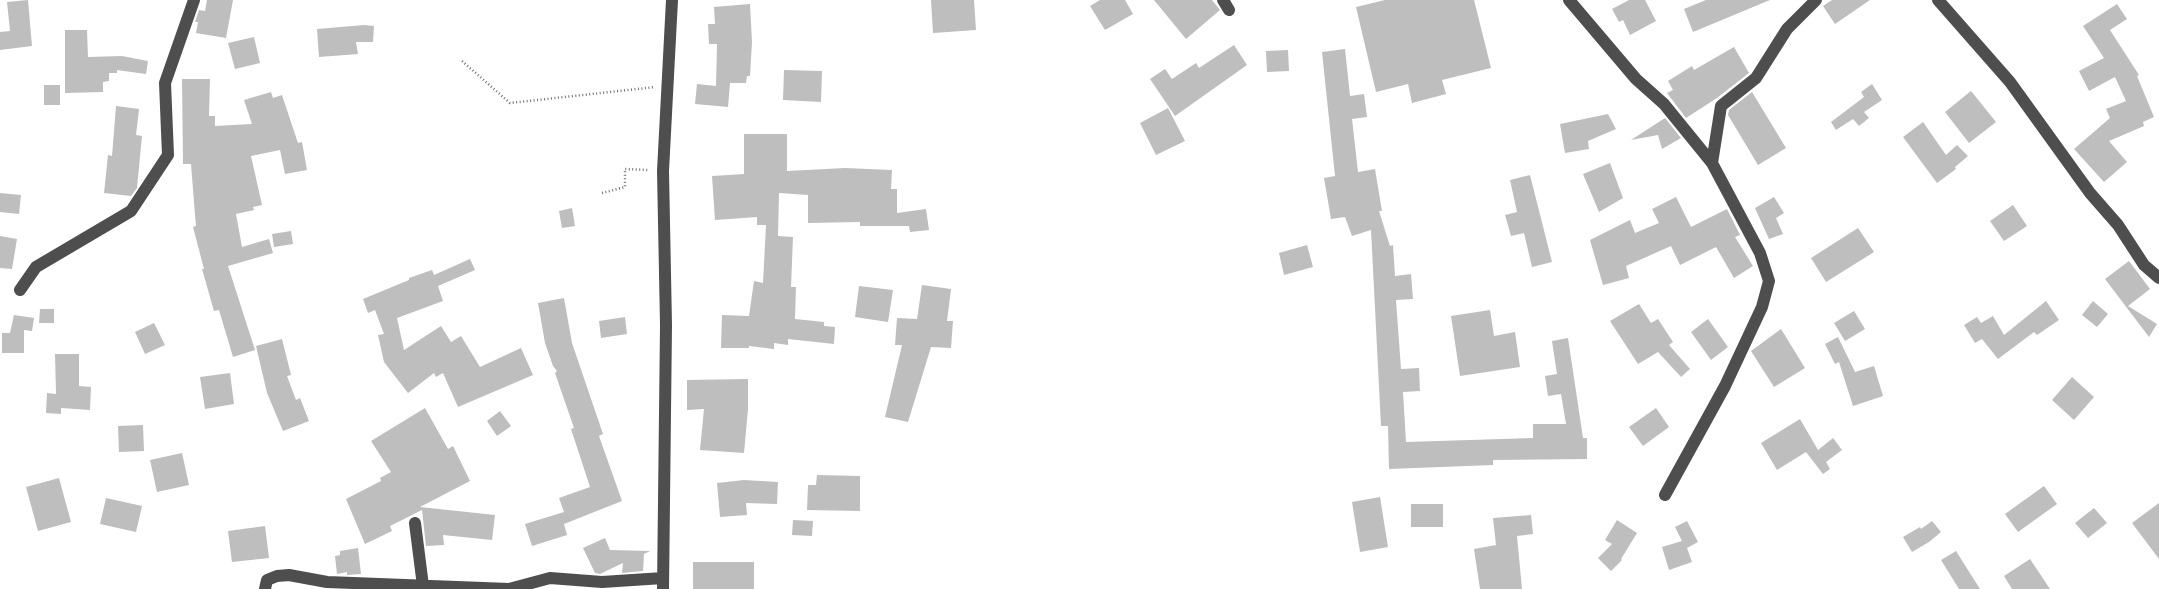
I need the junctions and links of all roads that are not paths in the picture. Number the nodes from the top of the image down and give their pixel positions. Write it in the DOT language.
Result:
graph roads {
  1 [pos="194,0"];
  2 [pos="672,0"];
  3 [pos="1569,0"];
  4 [pos="1816,0"];
  5 [pos="1938,0"];
  6 [pos="1712,163"];
  7 [pos="2159,278"];
  8 [pos="20,290"];
  9 [pos="1665,495"];
  10 [pos="415,523"];
  11 [pos="663,584"];
  12 [pos="423,586"];
  13 [pos="265,589"];
  1 -- 8 [label="street"];
  2 -- 11 [label="street"];
  3 -- 6 [label="street"];
  4 -- 6 [label="street"];
  5 -- 7 [label="street"];
  6 -- 9 [label="street"];
  10 -- 12 [label="street"];
  11 -- 12 [label="street"];
  12 -- 13 [label="street"];
}
